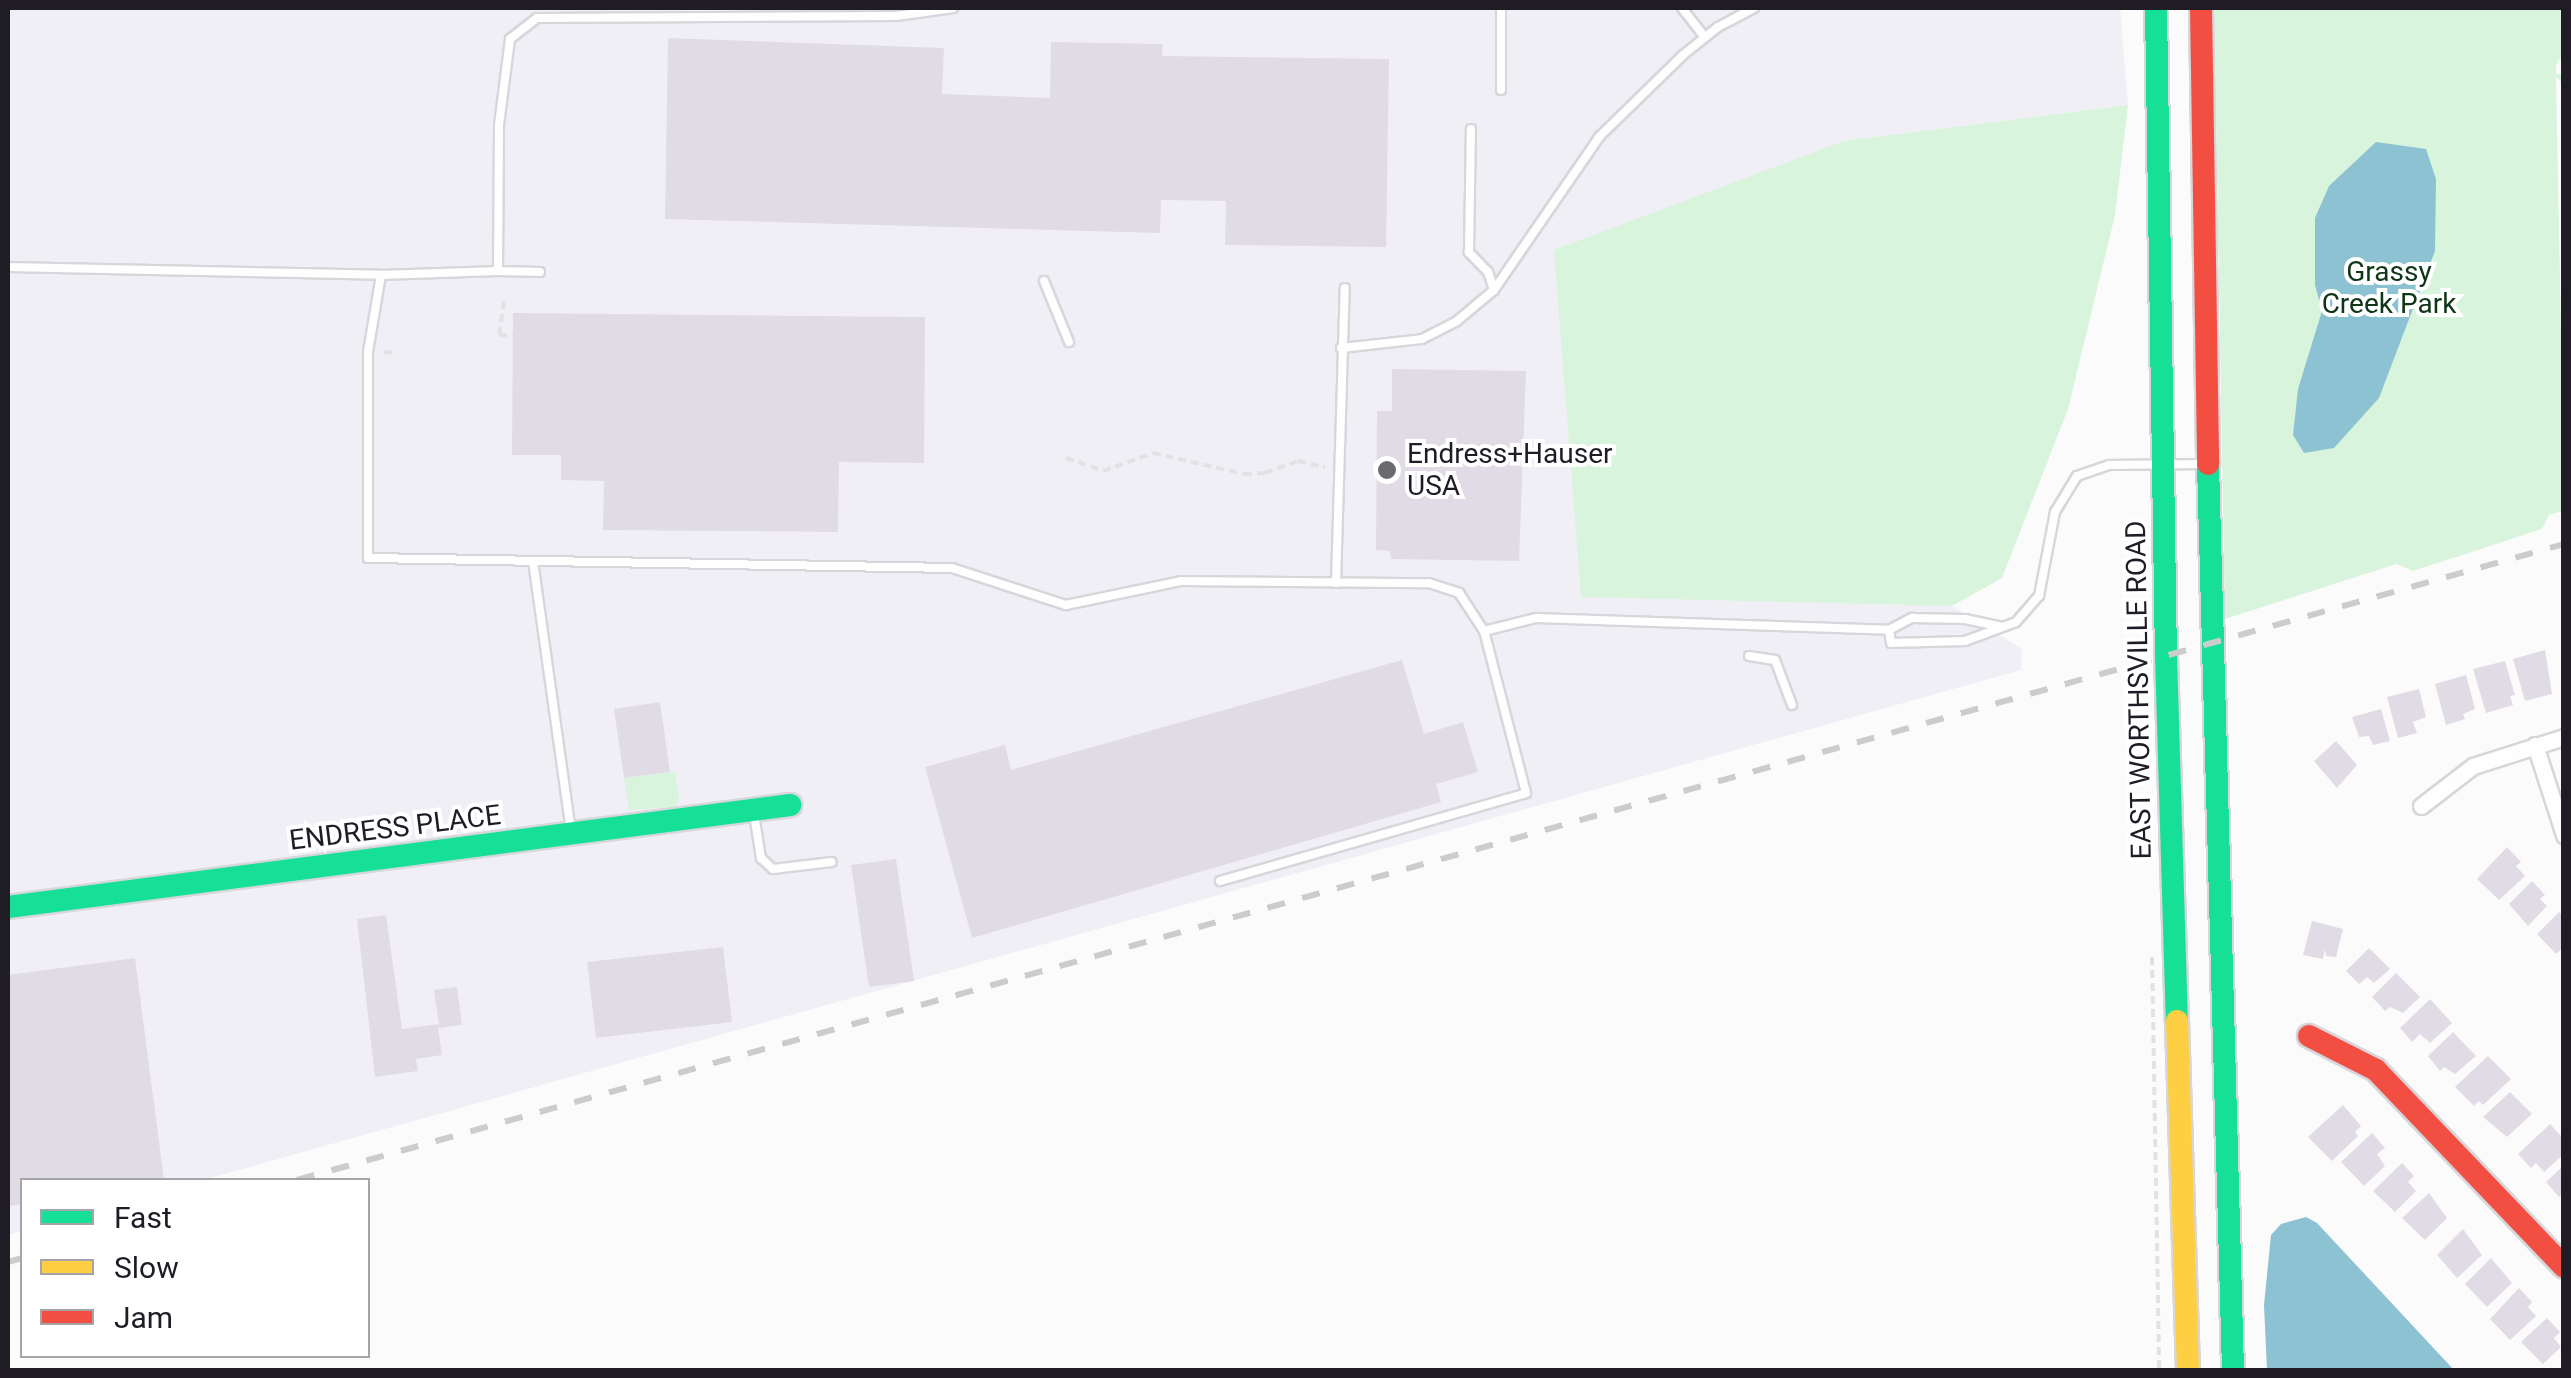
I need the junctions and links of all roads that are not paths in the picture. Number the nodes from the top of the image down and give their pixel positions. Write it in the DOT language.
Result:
graph roads {
  1 [pos="954,8"];
  2 [pos="1501,8"];
  3 [pos="1682,8"];
  4 [pos="1754,8"];
  5 [pos="2156,8"];
  6 [pos="2201,8"];
  7 [pos="1706,37"];
  8 [pos="1501,90"];
  9 [pos="1471,129"];
  10 [pos="8,266"];
  11 [pos="498,271"];
  12 [pos="540,272"];
  13 [pos="381,274"];
  14 [pos="1044,281"];
  15 [pos="1345,288"];
  16 [pos="1494,290"];
  17 [pos="1069,342"];
  18 [pos="1341,348"];
  19 [pos="2165,463"];
  20 [pos="2208,464"];
  21 [pos="533,561"];
  22 [pos="1336,583"];
  23 [pos="1999,626"];
  24 [pos="1889,630"];
  25 [pos="1484,632"];
  26 [pos="1748,656"];
  27 [pos="1792,705"];
  28 [pos="2564,737"];
  29 [pos="2535,745"];
  30 [pos="790,805"];
  31 [pos="2422,806"];
  32 [pos="754,810"];
  33 [pos="2564,835"];
  34 [pos="572,836"];
  35 [pos="832,862"];
  36 [pos="1220,881"];
  37 [pos="8,908"];
  38 [pos="2309,1036"];
  39 [pos="2564,1268"];
  40 [pos="2188,1370"];
  41 [pos="2233,1370"];
  1 -- 11 [label="lane"];
  2 -- 8 [label="lane"];
  3 -- 7 [label="lane"];
  4 -- 7 [label="lane"];
  5 -- 19 [label="main road, EAST WORTHSVILLE ROAD"];
  6 -- 20 [label="main road"];
  7 -- 16 [label="lane"];
  9 -- 16 [label="lane"];
  10 -- 13 [label="lane"];
  11 -- 12 [label="lane"];
  11 -- 13 [label="lane"];
  13 -- 21 [label="lane"];
  14 -- 17 [label="lane"];
  15 -- 18 [label="lane"];
  16 -- 18 [label="lane"];
  18 -- 22 [label="lane"];
  19 -- 20 [label="lane"];
  19 -- 23 [label="lane"];
  19 -- 40 [label="main road, EAST WORTHSVILLE ROAD"];
  20 -- 41 [label="main road"];
  21 -- 22 [label="lane"];
  21 -- 34 [label="lane"];
  22 -- 25 [label="lane"];
  23 -- 24 [label="lane"];
  23 -- 24 [label="lane"];
  24 -- 25 [label="lane"];
  25 -- 36 [label="lane"];
  26 -- 27 [label="lane"];
  28 -- 29 [label="street"];
  29 -- 31 [label="street"];
  29 -- 33 [label="street"];
  30 -- 32 [label="main road, ENDRESS PLACE"];
  32 -- 34 [label="main road, ENDRESS PLACE"];
  32 -- 35 [label="lane"];
  34 -- 37 [label="main road, ENDRESS PLACE"];
  38 -- 39 [label="main road"];
}
